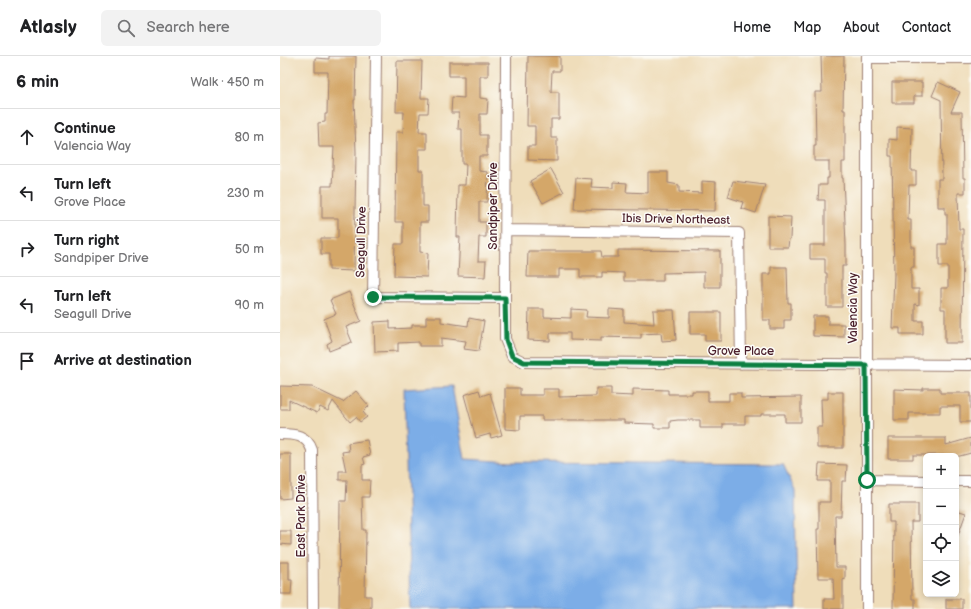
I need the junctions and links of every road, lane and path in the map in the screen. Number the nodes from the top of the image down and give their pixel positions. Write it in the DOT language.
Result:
graph roads {
  1 [pos="376,56"];
  2 [pos="506,56"];
  3 [pos="867,57"];
  4 [pos="971,58"];
  5 [pos="506,230"];
  6 [pos="505,298"];
  7 [pos="512,356"];
  8 [pos="741,364"];
  9 [pos="866,365"];
  10 [pos="971,365"];
  11 [pos="280,434"];
  12 [pos="867,480"];
  13 [pos="923,481"];
  14 [pos="959,481"];
  15 [pos="971,482"];
  16 [pos="313,609"];
  17 [pos="867,609"];
  1 -- 6 [label="street, Seagull Drive"];
  2 -- 5 [label="street, Sandpiper Drive"];
  3 -- 4 [label="street"];
  3 -- 9 [label="street, Valencia Way"];
  5 -- 6 [label="street, Sandpiper Drive"];
  5 -- 8 [label="street, Ibis Drive Northeast"];
  6 -- 7 [label="street, Sandpiper Drive"];
  7 -- 8 [label="street, Grove Place"];
  8 -- 9 [label="street, Grove Place"];
  9 -- 10 [label="street, Grove Place"];
  9 -- 12 [label="street, Valencia Way"];
  11 -- 16 [label="street, East Park Drive"];
  12 -- 13 [label="street"];
  12 -- 17 [label="street, Valencia Way"];
  14 -- 15 [label="street"];
}
